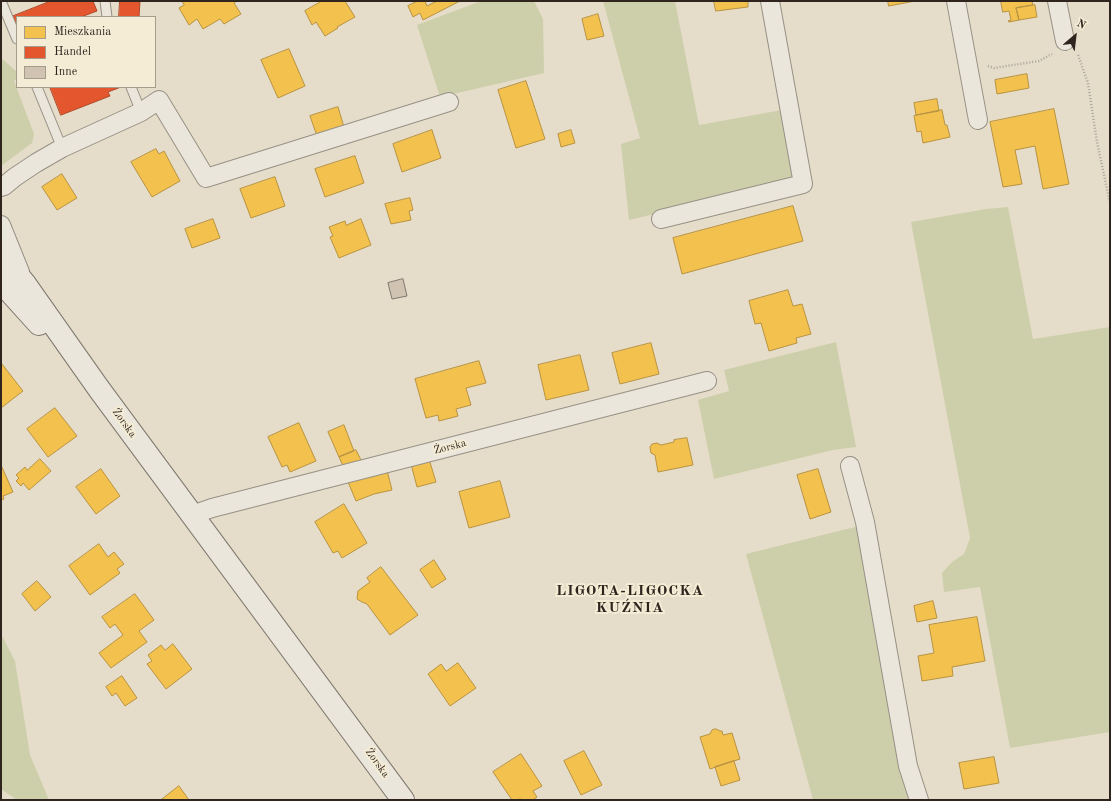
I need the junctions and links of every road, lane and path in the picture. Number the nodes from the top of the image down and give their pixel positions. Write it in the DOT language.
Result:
graph roads {
  1 [pos="105,1"];
  2 [pos="770,1"];
  3 [pos="956,1"];
  4 [pos="1057,1"];
  5 [pos="4,2"];
  6 [pos="107,16"];
  7 [pos="16,36"];
  8 [pos="1065,41"];
  9 [pos="967,60"];
  10 [pos="37,88"];
  11 [pos="131,88"];
  12 [pos="449,102"];
  13 [pos="141,112"];
  14 [pos="978,120"];
  15 [pos="62,148"];
  16 [pos="2,190"];
  17 [pos="1110,203"];
  18 [pos="661,219"];
  19 [pos="1,225"];
  20 [pos="1,255"];
  21 [pos="1,282"];
  22 [pos="25,284"];
  23 [pos="707,381"];
  24 [pos="99,389"];
  25 [pos="850,466"];
  26 [pos="192,515"];
  27 [pos="404,800"];
  28 [pos="919,800"];
  1 -- 6 [label="lane"];
  2 -- 18 [label="street"];
  3 -- 9 [label="street"];
  4 -- 8 [label="street"];
  5 -- 7 [label="lane"];
  8 -- 9 [label="path"];
  8 -- 17 [label="path"];
  9 -- 14 [label="street"];
  10 -- 15 [label="lane"];
  11 -- 13 [label="lane"];
  12 -- 13 [label="street"];
  13 -- 15 [label="street"];
  15 -- 16 [label="street"];
  19 -- 22 [label="street, Żorska"];
  20 -- 22 [label="main road, Żorska"];
  21 -- 24 [label="main road, Żorska"];
  22 -- 24 [label="main road, Żorska"];
  23 -- 26 [label="street, Żorska"];
  24 -- 26 [label="main road, Żorska"];
  25 -- 28 [label="street"];
  26 -- 27 [label="main road, Żorska"];
}
